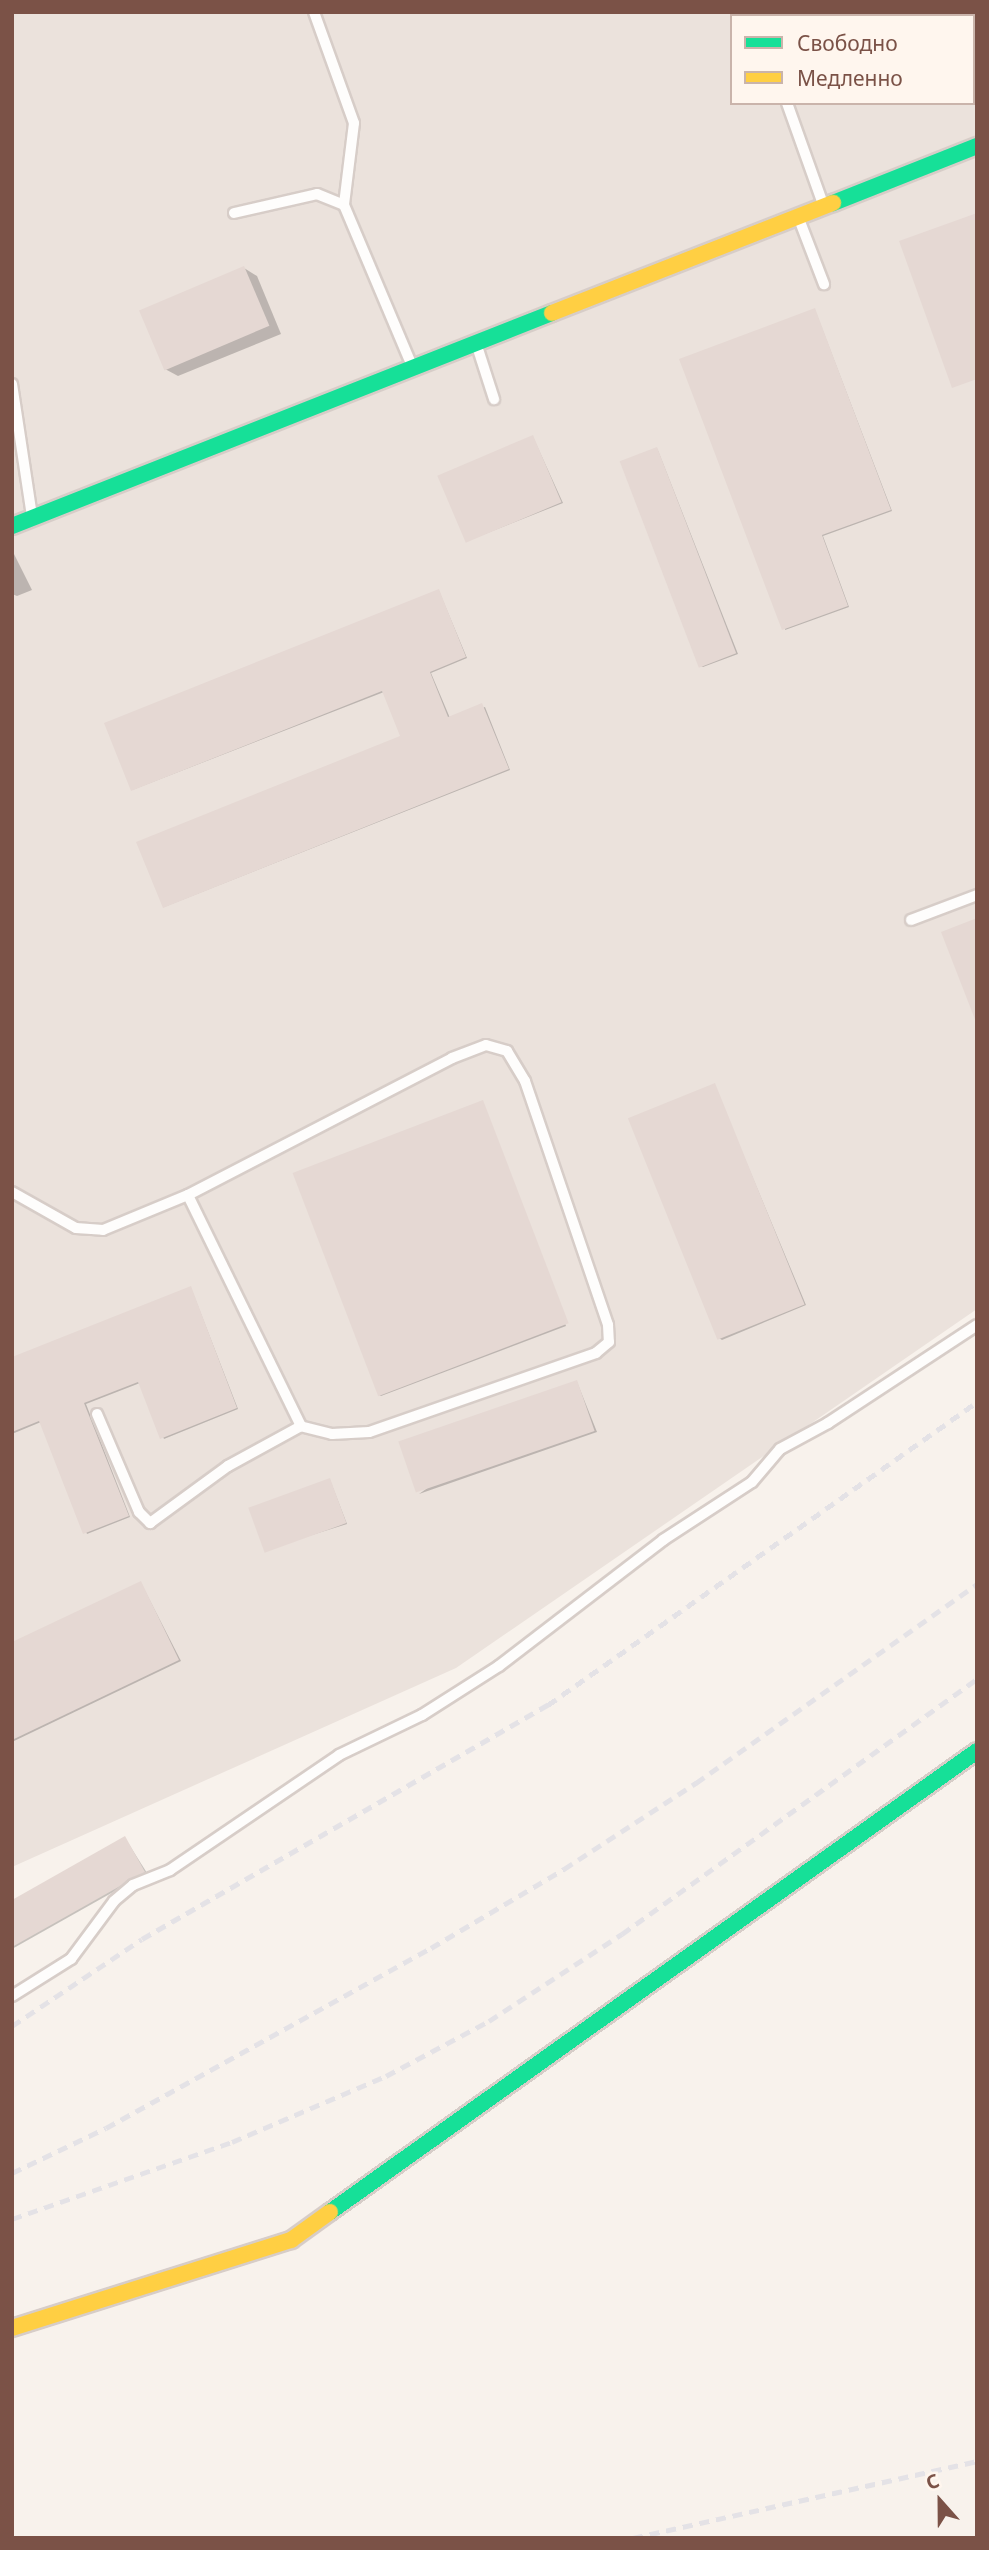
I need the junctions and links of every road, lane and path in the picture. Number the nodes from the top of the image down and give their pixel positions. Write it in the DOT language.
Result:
graph roads {
  1 [pos="314,12"];
  2 [pos="788,105"];
  3 [pos="977,146"];
  4 [pos="344,205"];
  5 [pos="824,206"];
  6 [pos="234,213"];
  7 [pos="798,217"];
  8 [pos="824,284"];
  9 [pos="476,344"];
  10 [pos="413,368"];
  11 [pos="12,384"];
  12 [pos="494,399"];
  13 [pos="32,519"];
  14 [pos="12,526"];
  15 [pos="977,895"];
  16 [pos="911,920"];
  17 [pos="12,1192"];
  18 [pos="188,1195"];
  19 [pos="977,1325"];
  20 [pos="97,1414"];
  21 [pos="302,1426"];
  22 [pos="977,1751"];
  23 [pos="12,1996"];
  24 [pos="12,2328"];
  1 -- 4 [label="lane"];
  2 -- 5 [label="lane"];
  3 -- 5 [label="street"];
  4 -- 6 [label="lane"];
  4 -- 10 [label="lane"];
  5 -- 7 [label="street"];
  7 -- 8 [label="lane"];
  7 -- 9 [label="street"];
  9 -- 10 [label="street"];
  9 -- 12 [label="lane"];
  10 -- 13 [label="street"];
  11 -- 13 [label="lane"];
  13 -- 14 [label="street"];
  15 -- 16 [label="lane"];
  17 -- 18 [label="lane"];
  18 -- 21 [label="lane"];
  18 -- 21 [label="lane"];
  19 -- 23 [label="lane"];
  20 -- 21 [label="lane"];
  22 -- 24 [label="street"];
}
